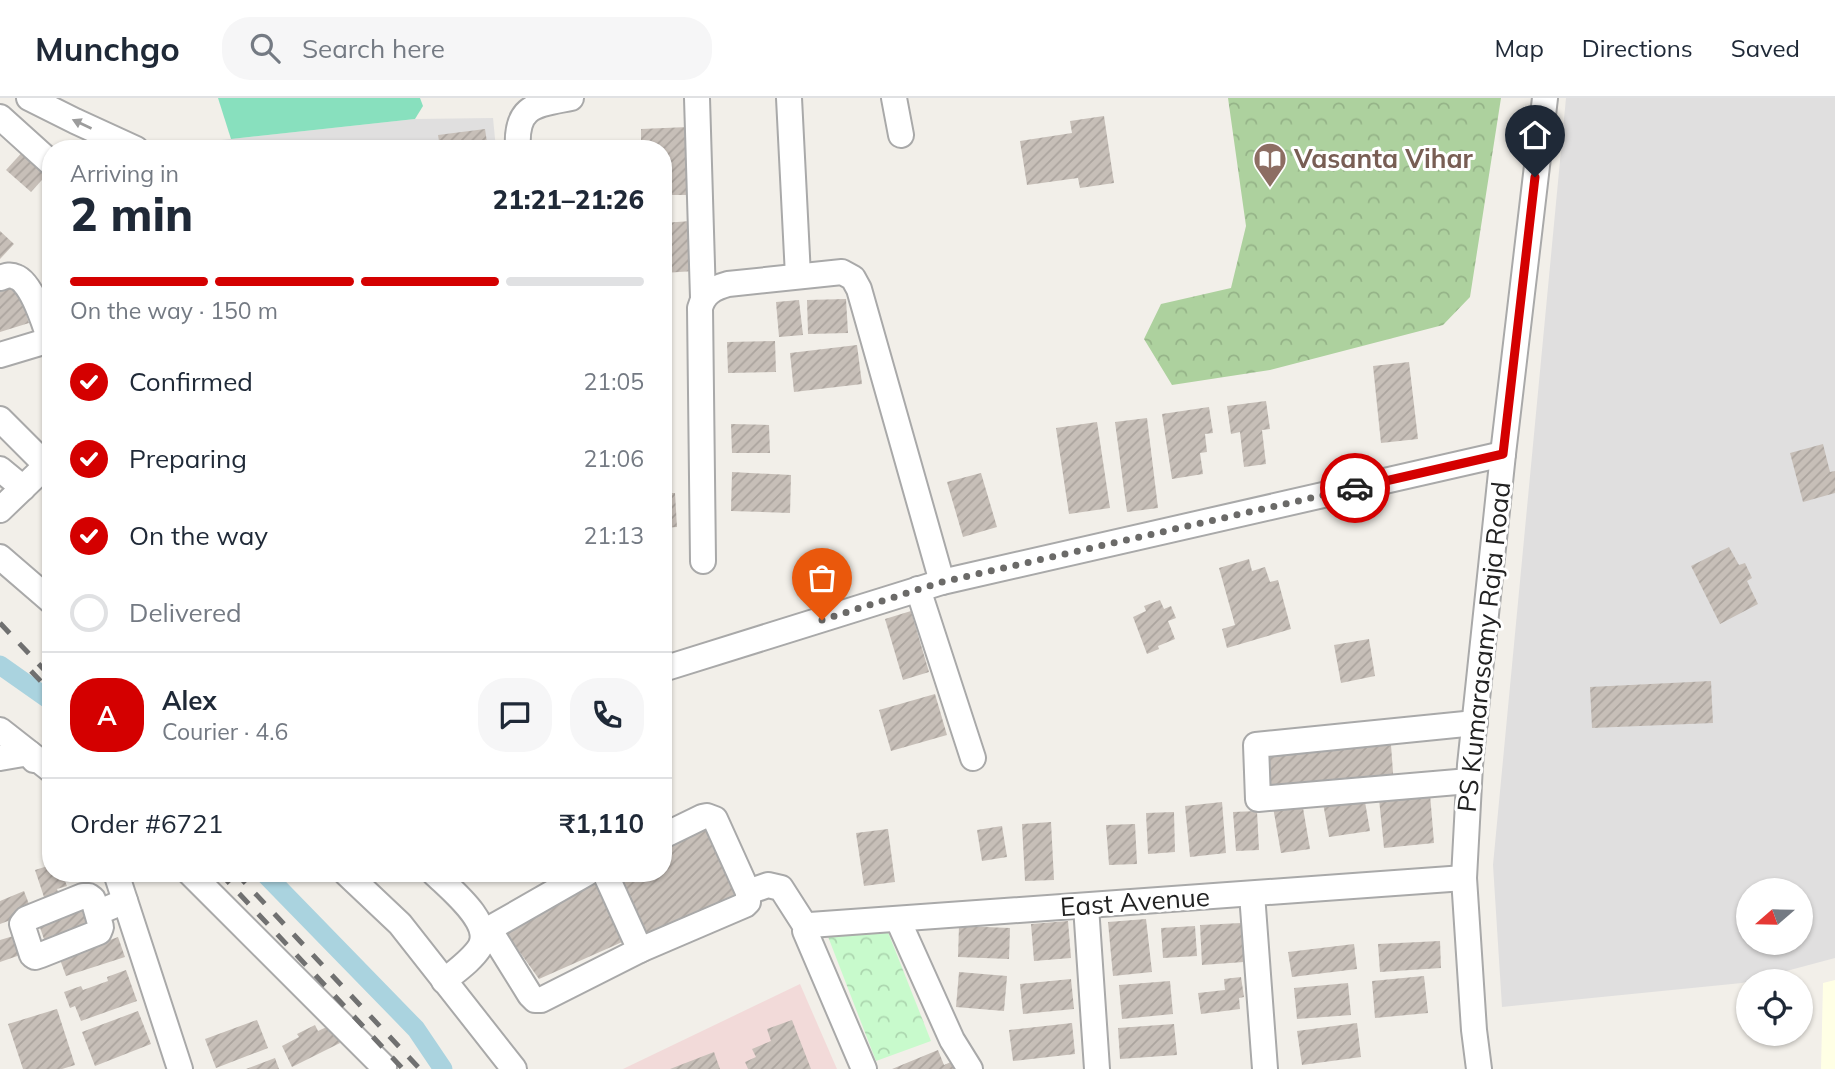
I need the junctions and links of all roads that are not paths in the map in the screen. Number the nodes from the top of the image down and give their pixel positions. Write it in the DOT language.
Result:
graph roads {
  1 [pos="14,98"];
  2 [pos="29,98"];
  3 [pos="571,98"];
  4 [pos="697,98"];
  5 [pos="789,98"];
  6 [pos="894,98"];
  7 [pos="1545,98"];
  8 [pos="0,115"];
  9 [pos="901,135"];
  10 [pos="116,140"];
  11 [pos="518,140"];
  12 [pos="42,155"];
  13 [pos="798,276"];
  14 [pos="0,278"];
  15 [pos="703,298"];
  16 [pos="42,315"];
  17 [pos="42,344"];
  18 [pos="0,355"];
  19 [pos="0,419"];
  20 [pos="1503,454"];
  21 [pos="42,465"];
  22 [pos="0,469"];
  23 [pos="42,474"];
  24 [pos="23,488"];
  25 [pos="0,510"];
  26 [pos="0,557"];
  27 [pos="703,561"];
  28 [pos="942,582"];
  29 [pos="918,589"];
  30 [pos="42,593"];
  31 [pos="672,666"];
  32 [pos="1475,723"];
  33 [pos="0,730"];
  34 [pos="29,753"];
  35 [pos="0,758"];
  36 [pos="973,758"];
  37 [pos="42,763"];
  38 [pos="42,768"];
  39 [pos="1469,781"];
  40 [pos="672,832"];
  41 [pos="1464,878"];
  42 [pos="119,882"];
  43 [pos="199,882"];
  44 [pos="356,882"];
  45 [pos="443,882"];
  46 [pos="571,882"];
  47 [pos="609,882"];
  48 [pos="748,892"];
  49 [pos="1252,894"];
  50 [pos="125,901"];
  51 [pos="1086,905"];
  52 [pos="97,913"];
  53 [pos="898,920"];
  54 [pos="806,927"];
  55 [pos="640,950"];
  56 [pos="444,981"];
  57 [pos="180,1069"];
  58 [pos="382,1069"];
  59 [pos="514,1069"];
  60 [pos="864,1069"];
  61 [pos="970,1069"];
  62 [pos="1097,1069"];
  63 [pos="1265,1069"];
  64 [pos="1479,1069"];
  1 -- 8 [label="street"];
  10 -- 2 [label="street, one-way"];
  3 -- 11 [label="street"];
  4 -- 15 [label="street"];
  5 -- 13 [label="street"];
  6 -- 9 [label="street"];
  7 -- 20 [label="street, PS Kumarasamy Raja Road"];
  8 -- 12 [label="street"];
  13 -- 15 [label="street"];
  13 -- 28 [label="street"];
  14 -- 16 [label="street"];
  15 -- 27 [label="street"];
  17 -- 18 [label="street"];
  19 -- 21 [label="street"];
  20 -- 28 [label="street"];
  20 -- 32 [label="street, PS Kumarasamy Raja Road"];
  22 -- 24 [label="street"];
  23 -- 24 [label="street"];
  24 -- 25 [label="street"];
  26 -- 30 [label="street"];
  28 -- 29 [label="street"];
  29 -- 31 [label="street"];
  29 -- 36 [label="street"];
  32 -- 39 [label="street, PS Kumarasamy Raja Road"];
  32 -- 39 [label="street"];
  33 -- 34 [label="street"];
  34 -- 35 [label="street"];
  34 -- 37 [label="street"];
  34 -- 38 [label="street"];
  39 -- 41 [label="street, PS Kumarasamy Raja Road"];
  40 -- 48 [label="street"];
  41 -- 49 [label="street, East Avenue"];
  41 -- 64 [label="street, PS Kumarasamy Raja Road"];
  42 -- 50 [label="street"];
  43 -- 58 [label="street"];
  44 -- 56 [label="street"];
  45 -- 56 [label="street"];
  46 -- 55 [label="street"];
  47 -- 55 [label="street"];
  48 -- 54 [label="street"];
  48 -- 55 [label="street"];
  49 -- 51 [label="street, East Avenue"];
  49 -- 63 [label="street"];
  50 -- 52 [label="street"];
  50 -- 57 [label="street"];
  51 -- 53 [label="street, East Avenue"];
  51 -- 62 [label="street"];
  53 -- 54 [label="street, East Avenue"];
  53 -- 61 [label="street"];
  54 -- 60 [label="street"];
  56 -- 59 [label="street"];
}
